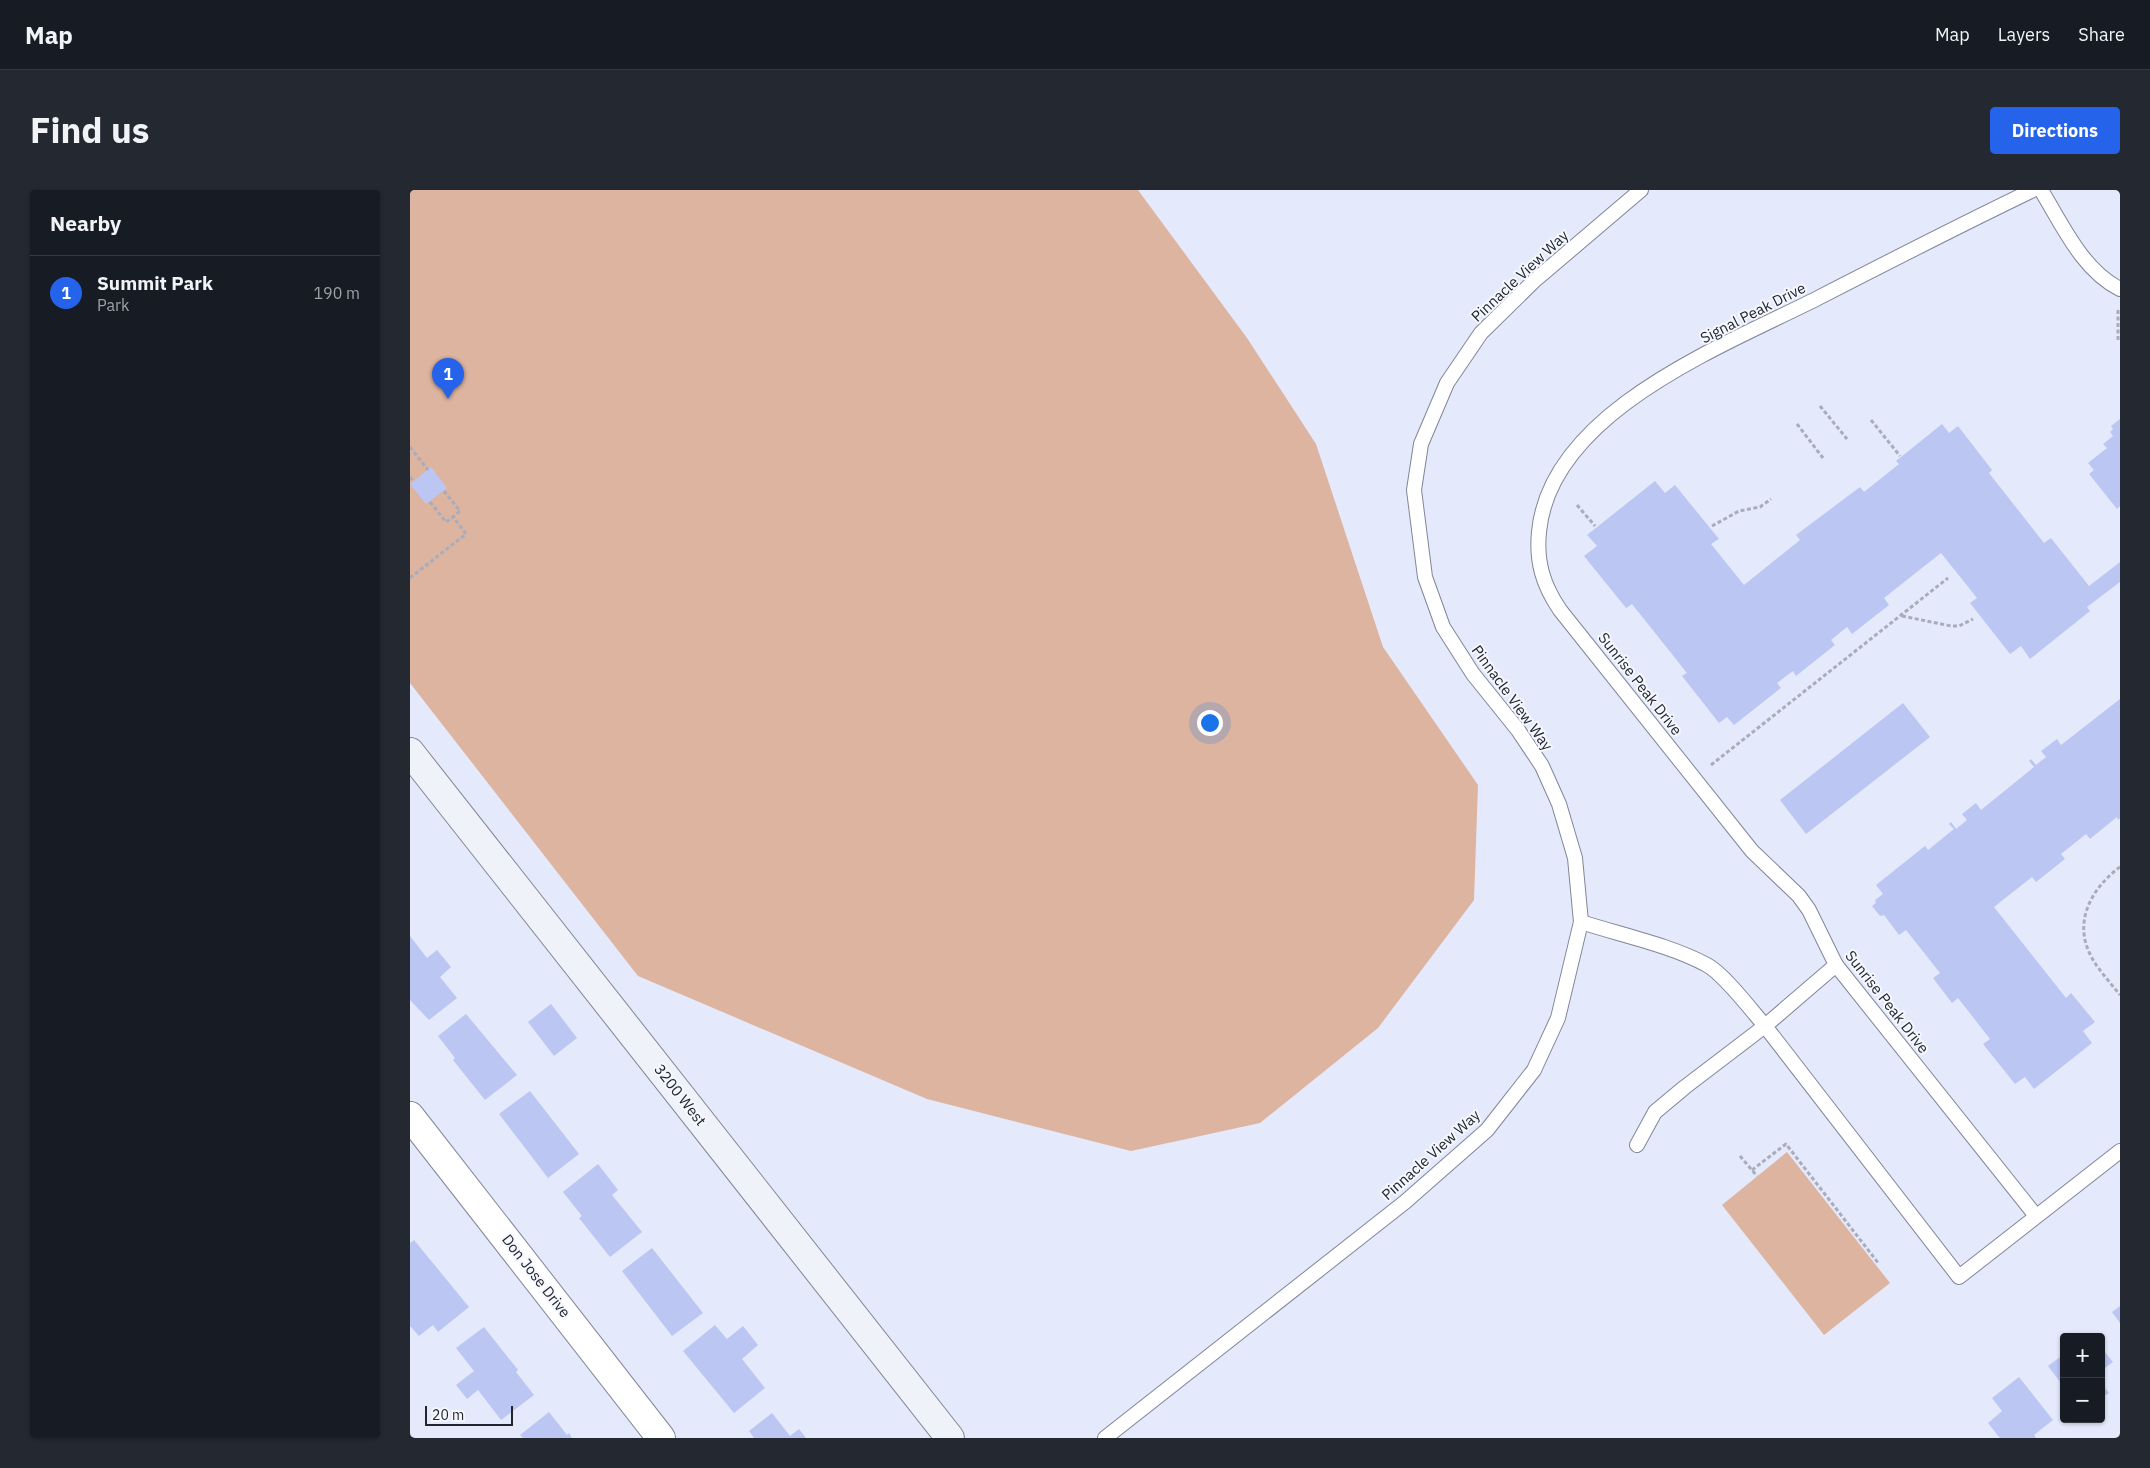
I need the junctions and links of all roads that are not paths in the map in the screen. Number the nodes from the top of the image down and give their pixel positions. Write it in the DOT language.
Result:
graph roads {
  1 [pos="1641,190"];
  2 [pos="2033,190"];
  3 [pos="2041,190"];
  4 [pos="2119,289"];
  5 [pos="1540,521"];
  6 [pos="410,752"];
  7 [pos="1581,922"];
  8 [pos="1836,966"];
  9 [pos="1765,1026"];
  10 [pos="410,1116"];
  11 [pos="1637,1145"];
  12 [pos="2120,1150"];
  13 [pos="2036,1216"];
  14 [pos="660,1438"];
  15 [pos="950,1438"];
  16 [pos="1105,1438"];
  1 -- 7 [label="lane, Pinnacle View Way"];
  2 -- 5 [label="lane, Signal Peak Drive"];
  3 -- 4 [label="lane"];
  5 -- 8 [label="lane, Sunrise Peak Drive"];
  6 -- 15 [label="street, 3200 West"];
  7 -- 9 [label="lane"];
  7 -- 16 [label="lane, Pinnacle View Way"];
  8 -- 9 [label="lane"];
  8 -- 13 [label="lane, Sunrise Peak Drive"];
  9 -- 11 [label="lane"];
  9 -- 13 [label="lane"];
  10 -- 14 [label="street, Don Jose Drive"];
  12 -- 13 [label="lane"];
}
